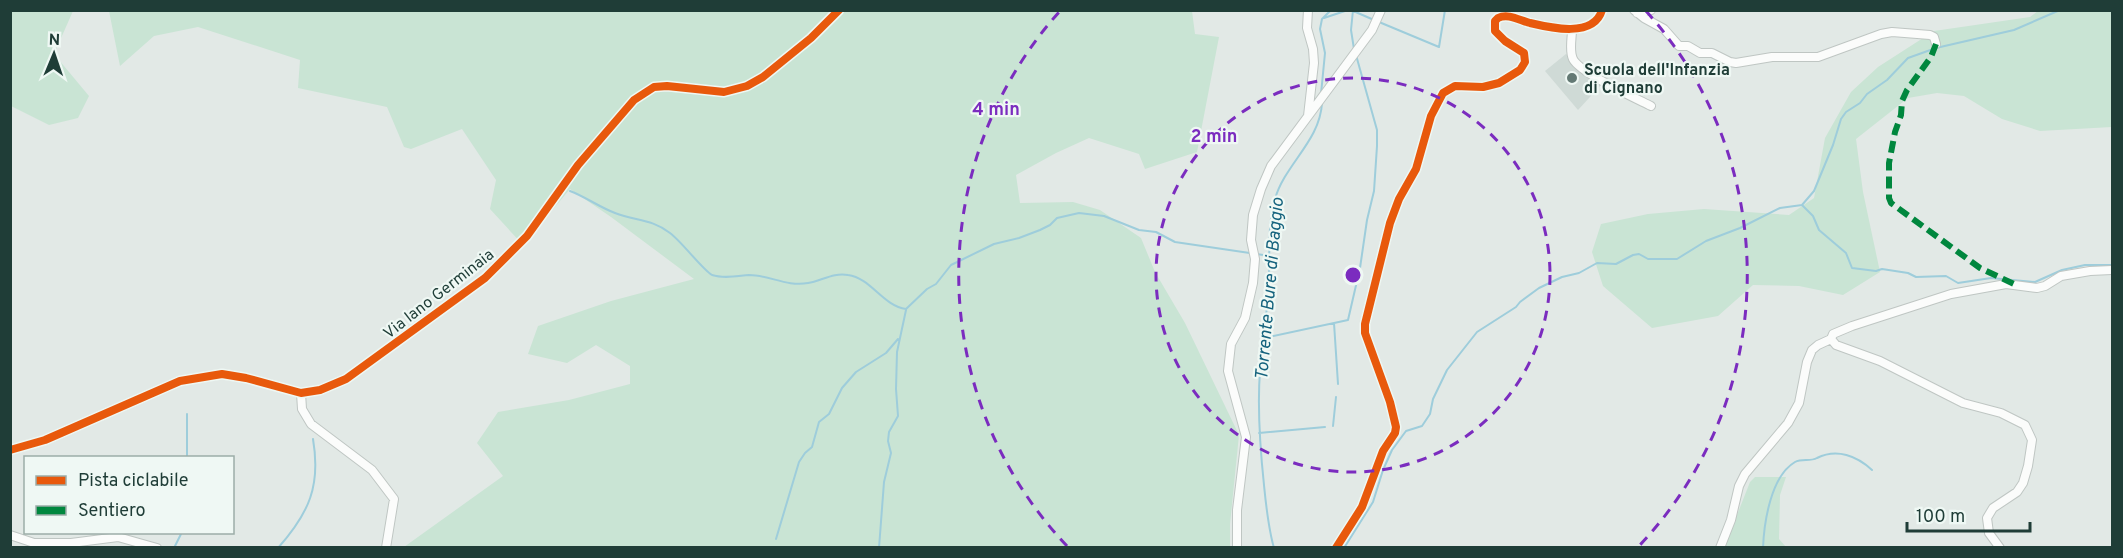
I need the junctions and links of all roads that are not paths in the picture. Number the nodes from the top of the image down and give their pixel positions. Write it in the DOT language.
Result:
graph roads {
  1 [pos="839,10"];
  2 [pos="1308,10"];
  3 [pos="1382,10"];
  4 [pos="1602,10"];
  5 [pos="1651,10"];
  6 [pos="1636,12"];
  7 [pos="1572,30"];
  8 [pos="1936,44"];
  9 [pos="1651,106"];
  10 [pos="1308,116"];
  11 [pos="2112,270"];
  12 [pos="1831,339"];
  13 [pos="301,393"];
  14 [pos="10,450"];
  15 [pos="10,535"];
  16 [pos="157,548"];
  17 [pos="386,548"];
  18 [pos="1237,548"];
  19 [pos="1336,548"];
  20 [pos="1720,548"];
  21 [pos="2000,548"];
  1 -- 13 [label="street, Via Iano Germinaia"];
  2 -- 10 [label="street"];
  3 -- 10 [label="street"];
  4 -- 7 [label="street"];
  5 -- 6 [label="street"];
  6 -- 8 [label="street"];
  7 -- 9 [label="street"];
  7 -- 19 [label="street"];
  10 -- 18 [label="street"];
  11 -- 12 [label="street"];
  12 -- 20 [label="street"];
  12 -- 21 [label="street"];
  13 -- 14 [label="street, Via Iano Germinaia"];
  13 -- 17 [label="street"];
  15 -- 16 [label="street"];
}
